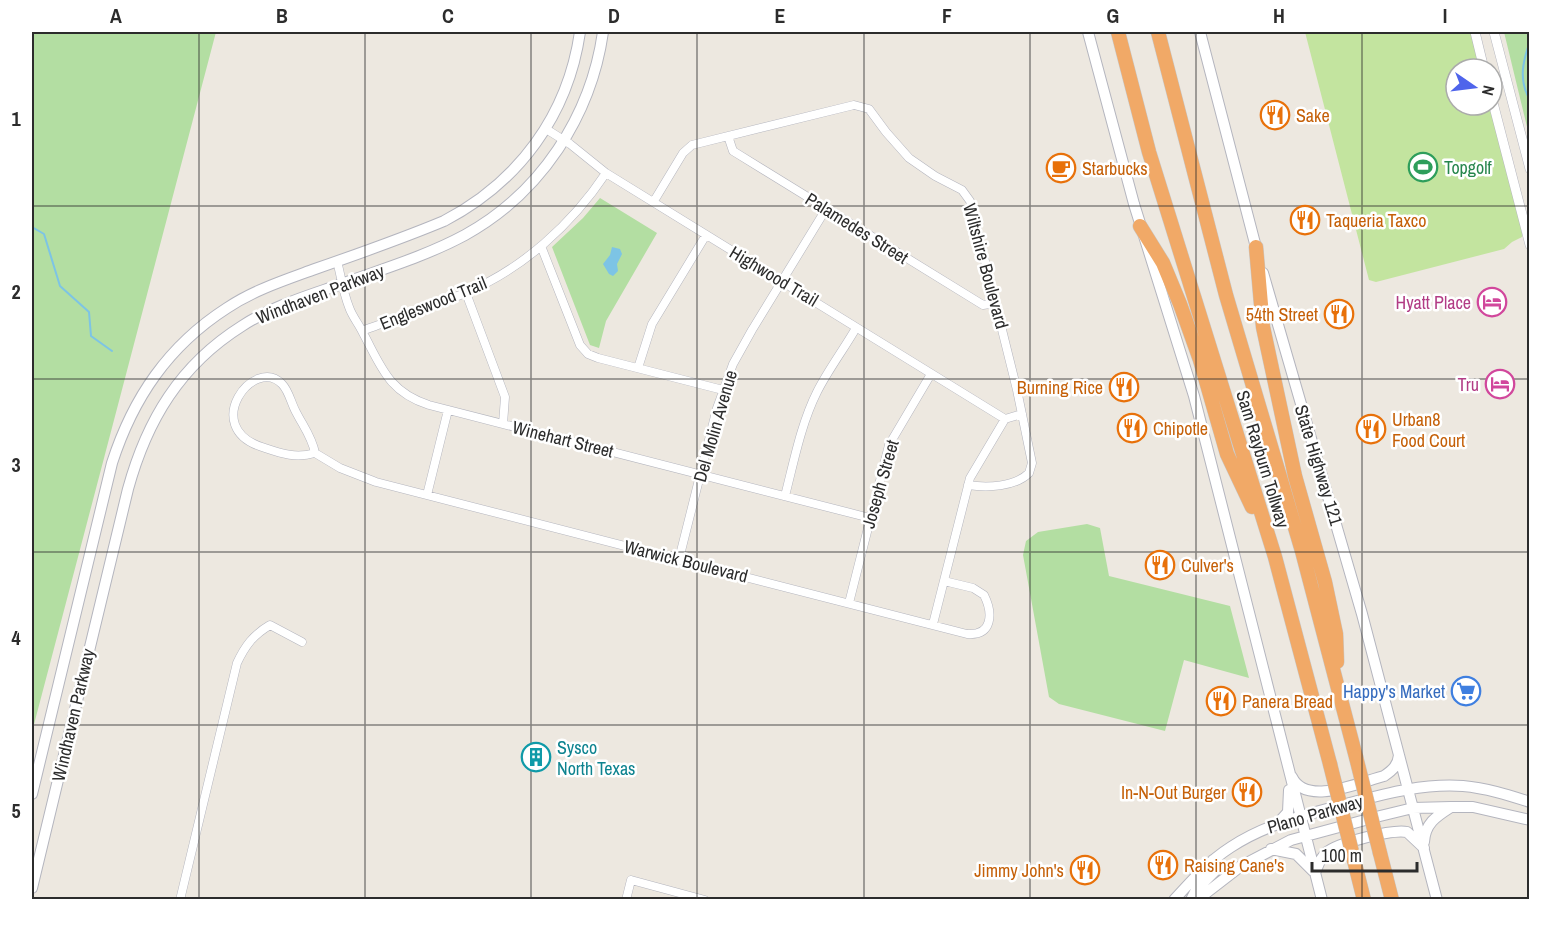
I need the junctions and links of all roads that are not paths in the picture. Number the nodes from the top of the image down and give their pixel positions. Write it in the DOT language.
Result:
graph roads {
  1 [pos="580,32"];
  2 [pos="603,32"];
  3 [pos="1088,32"];
  4 [pos="1118,32"];
  5 [pos="1158,32"];
  6 [pos="1200,32"];
  7 [pos="1475,32"];
  8 [pos="1495,35"];
  9 [pos="1478,44"];
  10 [pos="1481,57"];
  11 [pos="1497,117"];
  12 [pos="546,129"];
  13 [pos="728,136"];
  14 [pos="565,140"];
  15 [pos="1530,169"];
  16 [pos="606,173"];
  17 [pos="654,201"];
  18 [pos="826,209"];
  19 [pos="1140,226"];
  20 [pos="706,235"];
  21 [pos="1529,242"];
  22 [pos="541,246"];
  23 [pos="1256,247"];
  24 [pos="337,261"];
  25 [pos="782,281"];
  26 [pos="343,284"];
  27 [pos="466,293"];
  28 [pos="996,303"];
  29 [pos="856,328"];
  30 [pos="362,331"];
  31 [pos="638,368"];
  32 [pos="931,374"];
  33 [pos="723,390"];
  34 [pos="448,410"];
  35 [pos="1022,414"];
  36 [pos="1005,419"];
  37 [pos="503,424"];
  38 [pos="315,453"];
  39 [pos="700,474"];
  40 [pos="968,486"];
  41 [pos="427,495"];
  42 [pos="786,496"];
  43 [pos="98,517"];
  44 [pos="870,518"];
  45 [pos="120,523"];
  46 [pos="1275,557"];
  47 [pos="679,559"];
  48 [pos="944,581"];
  49 [pos="849,603"];
  50 [pos="933,624"];
  51 [pos="302,642"];
  52 [pos="1339,691"];
  53 [pos="48,723"];
  54 [pos="69,728"];
  55 [pos="1399,753"];
  56 [pos="1288,769"];
  57 [pos="1408,789"];
  58 [pos="32,794"];
  59 [pos="1530,802"];
  60 [pos="1451,807"];
  61 [pos="1413,808"];
  62 [pos="1300,816"];
  63 [pos="1530,820"];
  64 [pos="1279,822"];
  65 [pos="1305,836"];
  66 [pos="1424,848"];
  67 [pos="1271,849"];
  68 [pos="1213,860"];
  69 [pos="1315,873"];
  70 [pos="32,888"];
  71 [pos="180,900"];
  72 [pos="626,900"];
  73 [pos="705,900"];
  74 [pos="1174,900"];
  75 [pos="1191,900"];
  76 [pos="1197,900"];
  77 [pos="1322,900"];
  78 [pos="1364,900"];
  79 [pos="1392,900"];
  80 [pos="1437,900"];
  1 -- 12 [label="main road, Windhaven Parkway"];
  2 -- 14 [label="main road, Windhaven Parkway"];
  3 -- 19 [label="main road"];
  4 -- 46 [label="highway, Sam Rayburn Tollway"];
  5 -- 52 [label="highway, Sam Rayburn Tollway"];
  6 -- 23 [label="main road, State Highway 121"];
  7 -- 9 [label="street"];
  8 -- 9 [label="street"];
  8 -- 15 [label="street"];
  9 -- 10 [label="street"];
  11 -- 21 [label="street"];
  12 -- 14 [label="street, Highwood Trail"];
  12 -- 24 [label="main road, Windhaven Parkway"];
  13 -- 17 [label="street, Wiltshire Boulevard"];
  13 -- 18 [label="street, Palamedes Street"];
  13 -- 28 [label="street, Wiltshire Boulevard"];
  14 -- 16 [label="street, Highwood Trail"];
  14 -- 26 [label="main road, Windhaven Parkway"];
  16 -- 17 [label="street, Highwood Trail"];
  16 -- 22 [label="street, Engleswood Trail"];
  17 -- 20 [label="street, Highwood Trail"];
  18 -- 25 [label="street, Del Molin Avenue"];
  18 -- 28 [label="street, Palamedes Street"];
  19 -- 46 [label="highway"];
  19 -- 56 [label="main road"];
  20 -- 25 [label="street, Highwood Trail"];
  20 -- 31 [label="street"];
  22 -- 27 [label="street, Engleswood Trail"];
  22 -- 31 [label="street"];
  23 -- 52 [label="highway"];
  23 -- 55 [label="main road, State Highway 121"];
  24 -- 26 [label="street, Winehart Street"];
  24 -- 43 [label="main road, Windhaven Parkway"];
  25 -- 29 [label="street, Highwood Trail"];
  25 -- 33 [label="street, Del Molin Avenue"];
  26 -- 30 [label="street, Winehart Street"];
  26 -- 45 [label="main road, Windhaven Parkway"];
  27 -- 30 [label="street, Engleswood Trail"];
  27 -- 37 [label="street"];
  28 -- 35 [label="street, Wiltshire Boulevard"];
  29 -- 32 [label="street, Highwood Trail"];
  29 -- 42 [label="street"];
  30 -- 34 [label="street, Winehart Street"];
  31 -- 33 [label="street"];
  32 -- 36 [label="street, Highwood Trail"];
  32 -- 44 [label="street, Joseph Street"];
  33 -- 39 [label="street, Del Molin Avenue"];
  34 -- 37 [label="street, Winehart Street"];
  34 -- 41 [label="street"];
  35 -- 36 [label="street"];
  35 -- 40 [label="street, Wiltshire Boulevard"];
  36 -- 40 [label="street"];
  37 -- 39 [label="street, Winehart Street"];
  38 -- 38 [label="street"];
  38 -- 41 [label="street, Warwick Boulevard"];
  39 -- 42 [label="street, Winehart Street"];
  39 -- 47 [label="street, Del Molin Avenue"];
  40 -- 48 [label="street"];
  41 -- 47 [label="street, Warwick Boulevard"];
  42 -- 44 [label="street, Winehart Street"];
  43 -- 45 [label="main road"];
  43 -- 53 [label="main road, Windhaven Parkway"];
  44 -- 49 [label="street, Joseph Street"];
  45 -- 54 [label="main road, Windhaven Parkway"];
  46 -- 78 [label="highway, Sam Rayburn Tollway, bridge"];
  47 -- 49 [label="street, Warwick Boulevard"];
  48 -- 50 [label="street"];
  48 -- 50 [label="street, Warwick Boulevard"];
  49 -- 50 [label="street, Warwick Boulevard"];
  51 -- 71 [label="street"];
  52 -- 79 [label="highway, Sam Rayburn Tollway, bridge"];
  53 -- 54 [label="main road"];
  53 -- 58 [label="main road, Windhaven Parkway"];
  54 -- 70 [label="main road, Windhaven Parkway"];
  55 -- 56 [label="main road"];
  55 -- 57 [label="main road, State Highway 121"];
  56 -- 62 [label="main road"];
  56 -- 64 [label="main road"];
  57 -- 59 [label="main road, Plano Parkway"];
  57 -- 61 [label="main road, State Highway 121"];
  57 -- 62 [label="main road, Plano Parkway"];
  60 -- 61 [label="main road, Plano Parkway"];
  60 -- 63 [label="main road, Plano Parkway"];
  60 -- 66 [label="main road"];
  61 -- 65 [label="main road, Plano Parkway"];
  61 -- 66 [label="main road, State Highway 121"];
  62 -- 64 [label="main road, Plano Parkway"];
  62 -- 65 [label="main road"];
  64 -- 68 [label="main road, Plano Parkway"];
  65 -- 67 [label="main road, Plano Parkway"];
  65 -- 69 [label="main road"];
  66 -- 69 [label="main road"];
  66 -- 80 [label="main road, State Highway 121"];
  67 -- 69 [label="main road"];
  67 -- 76 [label="main road, Plano Parkway"];
  68 -- 74 [label="main road, Plano Parkway"];
  68 -- 75 [label="main road"];
  69 -- 77 [label="main road"];
  72 -- 73 [label="street"];
}
